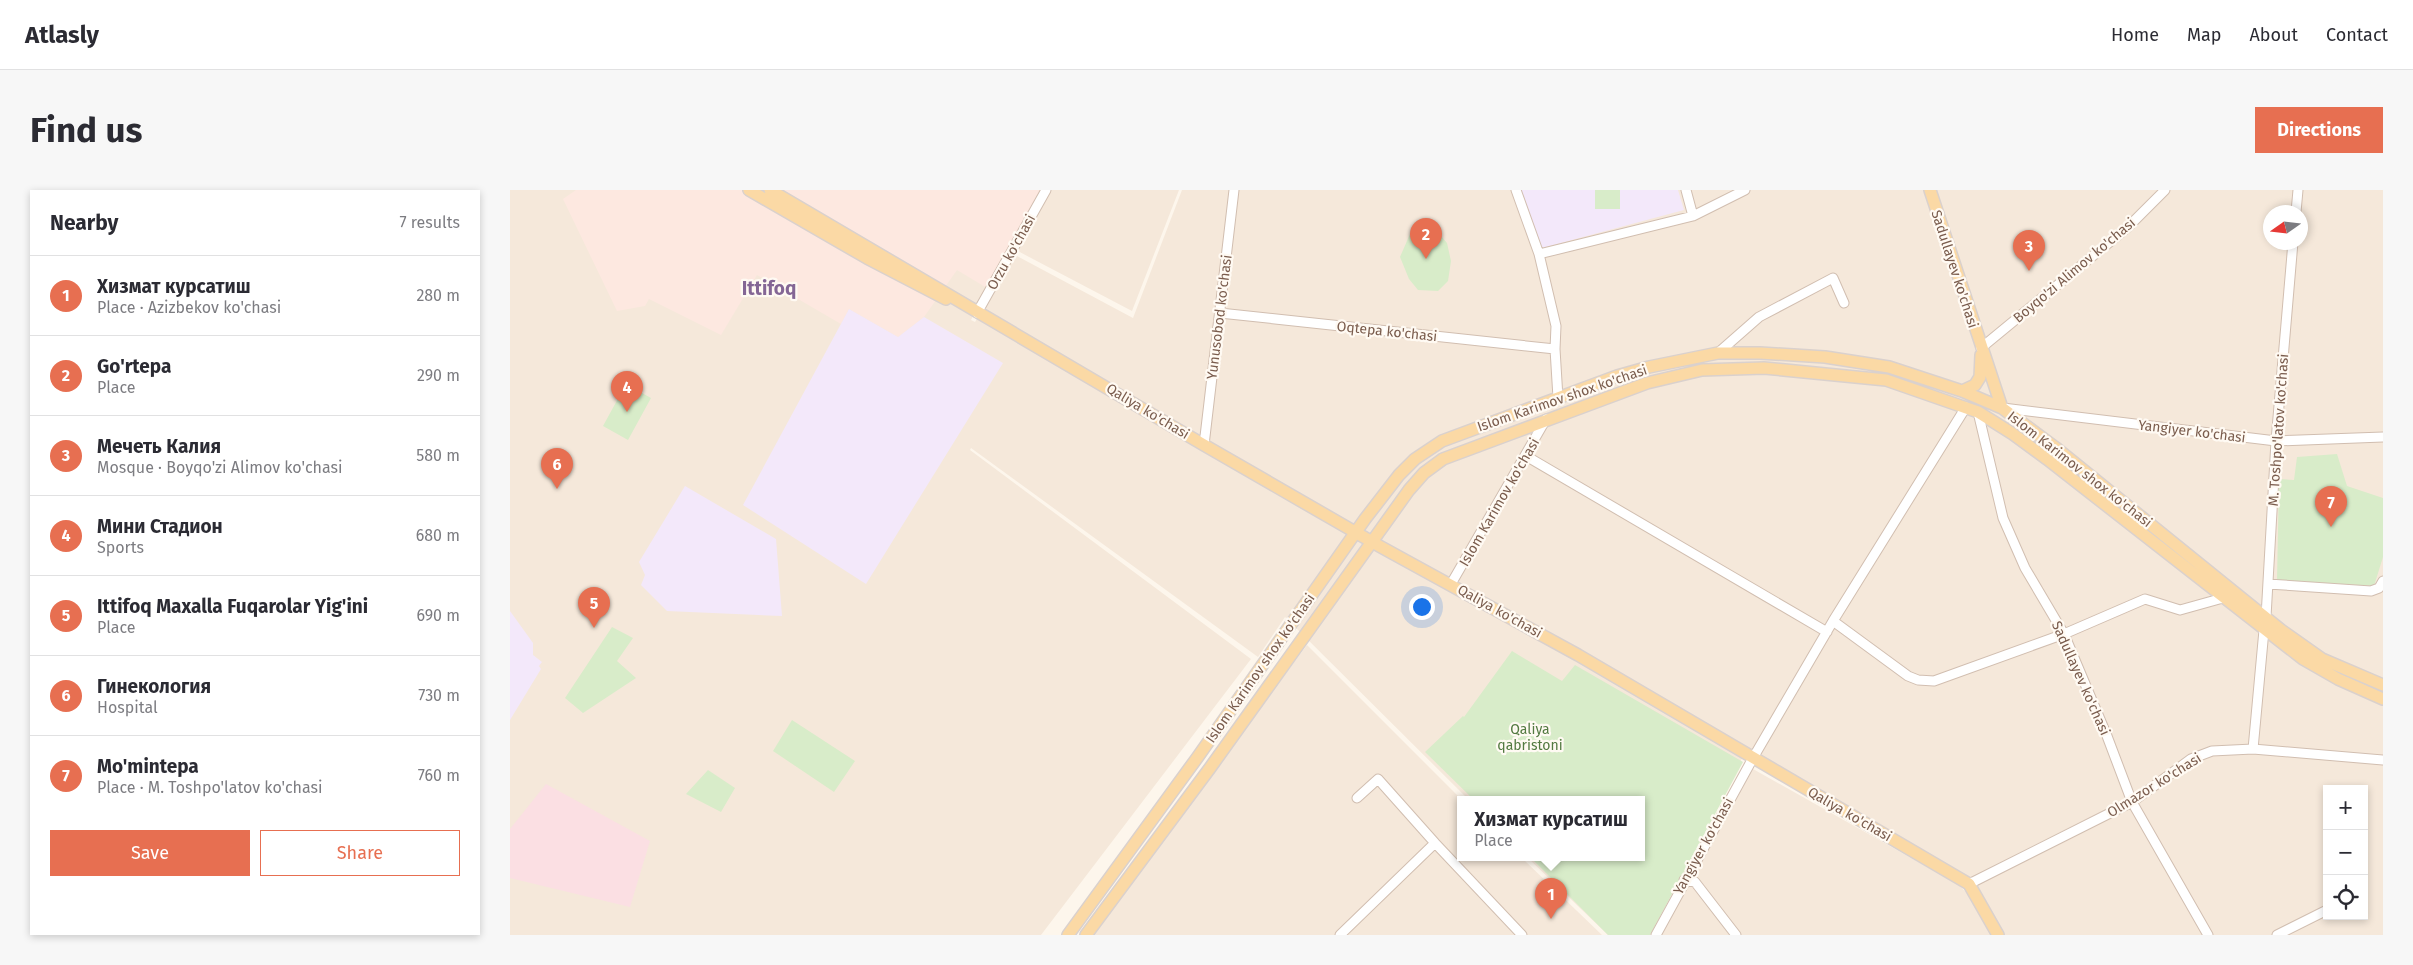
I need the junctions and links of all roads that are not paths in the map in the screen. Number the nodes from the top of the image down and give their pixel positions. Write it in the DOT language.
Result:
graph roads {
  1 [pos="749,190"];
  2 [pos="770,190"];
  3 [pos="1046,190"];
  4 [pos="1234,190"];
  5 [pos="1516,190"];
  6 [pos="1686,190"];
  7 [pos="1745,190"];
  8 [pos="1930,190"];
  9 [pos="2165,190"];
  10 [pos="2298,190"];
  11 [pos="2297,205"];
  12 [pos="1693,216"];
  13 [pos="2293,250"];
  14 [pos="1539,254"];
  15 [pos="1844,303"];
  16 [pos="977,313"];
  17 [pos="1220,313"];
  18 [pos="1981,348"];
  19 [pos="1555,349"];
  20 [pos="1718,353"];
  21 [pos="1760,353"];
  22 [pos="1761,368"];
  23 [pos="1962,390"];
  24 [pos="1558,398"];
  25 [pos="1966,407"];
  26 [pos="2002,408"];
  27 [pos="1978,412"];
  28 [pos="1546,419"];
  29 [pos="2383,437"];
  30 [pos="2276,441"];
  31 [pos="1204,445"];
  32 [pos="1526,456"];
  33 [pos="1357,532"];
  34 [pos="1371,541"];
  35 [pos="2178,546"];
  36 [pos="2170,556"];
  37 [pos="2383,581"];
  38 [pos="1451,584"];
  39 [pos="2268,584"];
  40 [pos="2223,598"];
  41 [pos="2266,617"];
  42 [pos="1833,621"];
  43 [pos="2264,630"];
  44 [pos="1827,632"];
  45 [pos="2064,634"];
  46 [pos="2383,685"];
  47 [pos="2383,699"];
  48 [pos="2253,749"];
  49 [pos="1752,758"];
  50 [pos="2383,760"];
  51 [pos="1357,798"];
  52 [pos="2132,802"];
  53 [pos="1435,843"];
  54 [pos="1684,880"];
  55 [pos="1969,884"];
  56 [pos="2323,912"];
  57 [pos="1080,920"];
  58 [pos="1088,932"];
  59 [pos="1068,935"];
  60 [pos="1340,935"];
  61 [pos="1522,935"];
  62 [pos="1656,935"];
  63 [pos="1736,935"];
  64 [pos="1998,935"];
  65 [pos="2208,935"];
  66 [pos="2277,935"];
  1 -- 16 [label="main road, Qaliya ko'chasi"];
  2 -- 16 [label="main road, Qaliya ko'chasi"];
  3 -- 16 [label="street, Orzu ko'chasi"];
  4 -- 17 [label="street, Yunusobod ko'chasi"];
  5 -- 14 [label="street"];
  6 -- 12 [label="street"];
  7 -- 12 [label="street"];
  8 -- 18 [label="main road, Sadullayev ko'chasi"];
  9 -- 18 [label="street, Boyqo'zi Alimov ko'chasi"];
  10 -- 11 [label="street"];
  12 -- 14 [label="street"];
  13 -- 30 [label="street, M. Toshpo'latov ko'chasi"];
  14 -- 19 [label="street"];
  15 -- 20 [label="street"];
  16 -- 31 [label="main road, Qaliya ko'chasi"];
  17 -- 19 [label="street, Oqtepa ko'chasi"];
  17 -- 31 [label="street, Yunusobod ko'chasi"];
  18 -- 23 [label="main road, Sadullayev ko'chasi"];
  18 -- 26 [label="main road, Sadullayev ko'chasi"];
  19 -- 24 [label="street"];
  20 -- 21 [label="main road, Islom Karimov shox ko'chasi"];
  20 -- 24 [label="main road, Islom Karimov shox ko'chasi"];
  21 -- 22 [label="main road"];
  21 -- 23 [label="main road, Islom Karimov shox ko'chasi"];
  22 -- 25 [label="main road, Islom Karimov shox ko'chasi"];
  22 -- 28 [label="main road, Islom Karimov shox ko'chasi"];
  23 -- 26 [label="main road, Islom Karimov shox ko'chasi"];
  24 -- 33 [label="main road, Islom Karimov shox ko'chasi"];
  25 -- 27 [label="main road, Islom Karimov shox ko'chasi"];
  25 -- 42 [label="street, Yangiyer ko'chasi"];
  26 -- 30 [label="street, Yangiyer ko'chasi"];
  26 -- 35 [label="main road, Islom Karimov shox ko'chasi"];
  27 -- 36 [label="main road, Islom Karimov shox ko'chasi"];
  27 -- 45 [label="street, Sadullayev ko'chasi"];
  28 -- 32 [label="street, Islom Karimov ko'chasi"];
  28 -- 34 [label="main road, Islom Karimov shox ko'chasi"];
  29 -- 30 [label="street, Yangiyer ko'chasi"];
  30 -- 39 [label="street, M. Toshpo'latov ko'chasi"];
  31 -- 33 [label="main road, Qaliya ko'chasi"];
  32 -- 38 [label="street, Islom Karimov ko'chasi"];
  32 -- 44 [label="street"];
  33 -- 34 [label="main road, Qaliya ko'chasi"];
  33 -- 57 [label="main road, Islom Karimov shox ko'chasi"];
  34 -- 38 [label="main road, Qaliya ko'chasi"];
  34 -- 58 [label="main road, Islom Karimov shox ko'chasi"];
  35 -- 36 [label="main road"];
  35 -- 41 [label="main road, Islom Karimov shox ko'chasi"];
  36 -- 40 [label="main road, Islom Karimov shox ko'chasi"];
  37 -- 39 [label="street"];
  38 -- 49 [label="main road, Qaliya ko'chasi"];
  39 -- 41 [label="street, M. Toshpo'latov ko'chasi"];
  40 -- 43 [label="main road, Islom Karimov shox ko'chasi"];
  40 -- 45 [label="street"];
  41 -- 46 [label="main road, Islom Karimov shox ko'chasi"];
  42 -- 44 [label="street, Yangiyer ko'chasi"];
  42 -- 45 [label="street"];
  43 -- 47 [label="main road, Islom Karimov shox ko'chasi"];
  43 -- 48 [label="street"];
  44 -- 49 [label="street, Yangiyer ko'chasi"];
  45 -- 52 [label="street, Sadullayev ko'chasi"];
  48 -- 50 [label="street, Olmazor ko'chasi"];
  48 -- 52 [label="street, Olmazor ko'chasi"];
  49 -- 54 [label="street, Yangiyer ko'chasi"];
  49 -- 55 [label="main road, Qaliya ko'chasi"];
  51 -- 53 [label="street"];
  52 -- 55 [label="street, Olmazor ko'chasi"];
  52 -- 65 [label="street, Sadullayev ko'chasi"];
  53 -- 60 [label="street"];
  53 -- 61 [label="street"];
  54 -- 62 [label="street, Yangiyer ko'chasi"];
  54 -- 63 [label="street"];
  55 -- 64 [label="main road"];
  56 -- 66 [label="street"];
  57 -- 58 [label="main road"];
  57 -- 59 [label="main road, Islom Karimov shox ko'chasi"];
}
